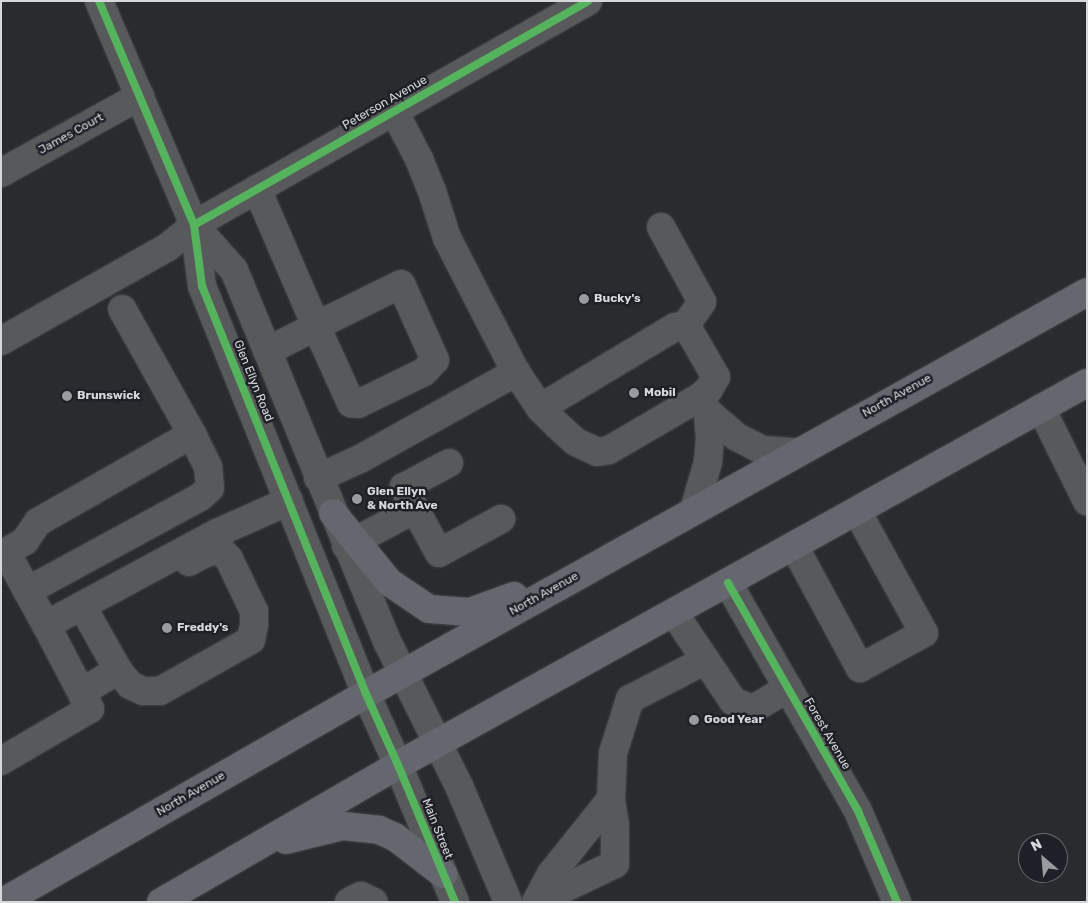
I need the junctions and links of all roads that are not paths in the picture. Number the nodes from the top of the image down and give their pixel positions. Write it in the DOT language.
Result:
graph roads {
  1 [pos="99,1"];
  2 [pos="588,1"];
  3 [pos="140,96"];
  4 [pos="394,112"];
  5 [pos="1,173"];
  6 [pos="258,189"];
  7 [pos="194,225"];
  8 [pos="661,227"];
  9 [pos="1087,292"];
  10 [pos="122,309"];
  11 [pos="686,325"];
  12 [pos="316,326"];
  13 [pos="1,341"];
  14 [pos="267,351"];
  15 [pos="516,372"];
  16 [pos="1087,383"];
  17 [pos="704,404"];
  18 [pos="540,408"];
  19 [pos="1041,408"];
  20 [pos="192,434"];
  21 [pos="795,452"];
  22 [pos="449,463"];
  23 [pos="318,478"];
  24 [pos="289,500"];
  25 [pos="1087,501"];
  26 [pos="415,509"];
  27 [pos="694,510"];
  28 [pos="857,511"];
  29 [pos="333,513"];
  30 [pos="501,519"];
  31 [pos="648,536"];
  32 [pos="350,544"];
  33 [pos="794,546"];
  34 [pos="4,553"];
  35 [pos="728,583"];
  36 [pos="27,591"];
  37 [pos="85,611"];
  38 [pos="674,613"];
  39 [pos="46,625"];
  40 [pos="706,660"];
  41 [pos="118,670"];
  42 [pos="402,673"];
  43 [pos="788,688"];
  44 [pos="82,692"];
  45 [pos="366,694"];
  46 [pos="438,743"];
  47 [pos="1,761"];
  48 [pos="398,765"];
  49 [pos="611,798"];
  50 [pos="220,868"];
  51 [pos="443,874"];
  52 [pos="537,901"];
  53 [pos="3,902"];
  54 [pos="161,902"];
  55 [pos="349,902"];
  56 [pos="374,902"];
  57 [pos="455,902"];
  58 [pos="508,902"];
  59 [pos="897,902"];
  1 -- 3 [label="street, Glen Ellyn Road"];
  2 -- 4 [label="street, Peterson Avenue"];
  3 -- 5 [label="street, James Court"];
  3 -- 7 [label="street, Glen Ellyn Road"];
  4 -- 6 [label="street, Peterson Avenue"];
  4 -- 15 [label="street"];
  6 -- 7 [label="street, Peterson Avenue"];
  6 -- 12 [label="street"];
  7 -- 13 [label="street, Peterson Avenue"];
  7 -- 14 [label="street, Glen Ellyn Road"];
  7 -- 24 [label="street, Glen Ellyn Road"];
  8 -- 11 [label="street"];
  9 -- 21 [label="main road, North Avenue"];
  10 -- 20 [label="street"];
  11 -- 17 [label="street"];
  11 -- 18 [label="street"];
  12 -- 12 [label="street"];
  12 -- 14 [label="street"];
  14 -- 23 [label="street, Glen Ellyn Road"];
  15 -- 18 [label="street"];
  15 -- 23 [label="street"];
  16 -- 19 [label="main road"];
  17 -- 18 [label="street"];
  17 -- 21 [label="street"];
  17 -- 27 [label="street"];
  19 -- 25 [label="street"];
  19 -- 28 [label="main road"];
  20 -- 34 [label="street"];
  20 -- 36 [label="street"];
  21 -- 27 [label="main road, North Avenue"];
  22 -- 26 [label="street"];
  23 -- 29 [label="street, Glen Ellyn Road"];
  24 -- 37 [label="street"];
  24 -- 45 [label="street, Glen Ellyn Road"];
  26 -- 30 [label="street"];
  26 -- 32 [label="street"];
  27 -- 31 [label="main road, North Avenue"];
  28 -- 33 [label="main road"];
  28 -- 33 [label="street"];
  29 -- 32 [label="main road"];
  31 -- 32 [label="main road"];
  31 -- 42 [label="main road, North Avenue"];
  32 -- 42 [label="street"];
  33 -- 35 [label="main road"];
  34 -- 36 [label="street"];
  35 -- 38 [label="main road"];
  35 -- 43 [label="street, Forest Avenue"];
  36 -- 39 [label="street"];
  37 -- 39 [label="street"];
  37 -- 41 [label="street"];
  37 -- 41 [label="street"];
  38 -- 40 [label="street"];
  38 -- 46 [label="main road"];
  39 -- 44 [label="street"];
  40 -- 43 [label="street"];
  40 -- 49 [label="street"];
  41 -- 44 [label="street"];
  42 -- 45 [label="main road, North Avenue"];
  42 -- 46 [label="street"];
  43 -- 59 [label="street, Forest Avenue"];
  44 -- 47 [label="street"];
  45 -- 48 [label="street, Glen Ellyn Road"];
  45 -- 53 [label="main road, North Avenue"];
  46 -- 48 [label="main road"];
  46 -- 58 [label="street"];
  48 -- 50 [label="main road"];
  48 -- 51 [label="street, Main Street"];
  49 -- 52 [label="street"];
  49 -- 52 [label="street"];
  50 -- 51 [label="main road"];
  50 -- 54 [label="main road"];
  51 -- 57 [label="street, Main Street"];
  55 -- 56 [label="street"];
}
